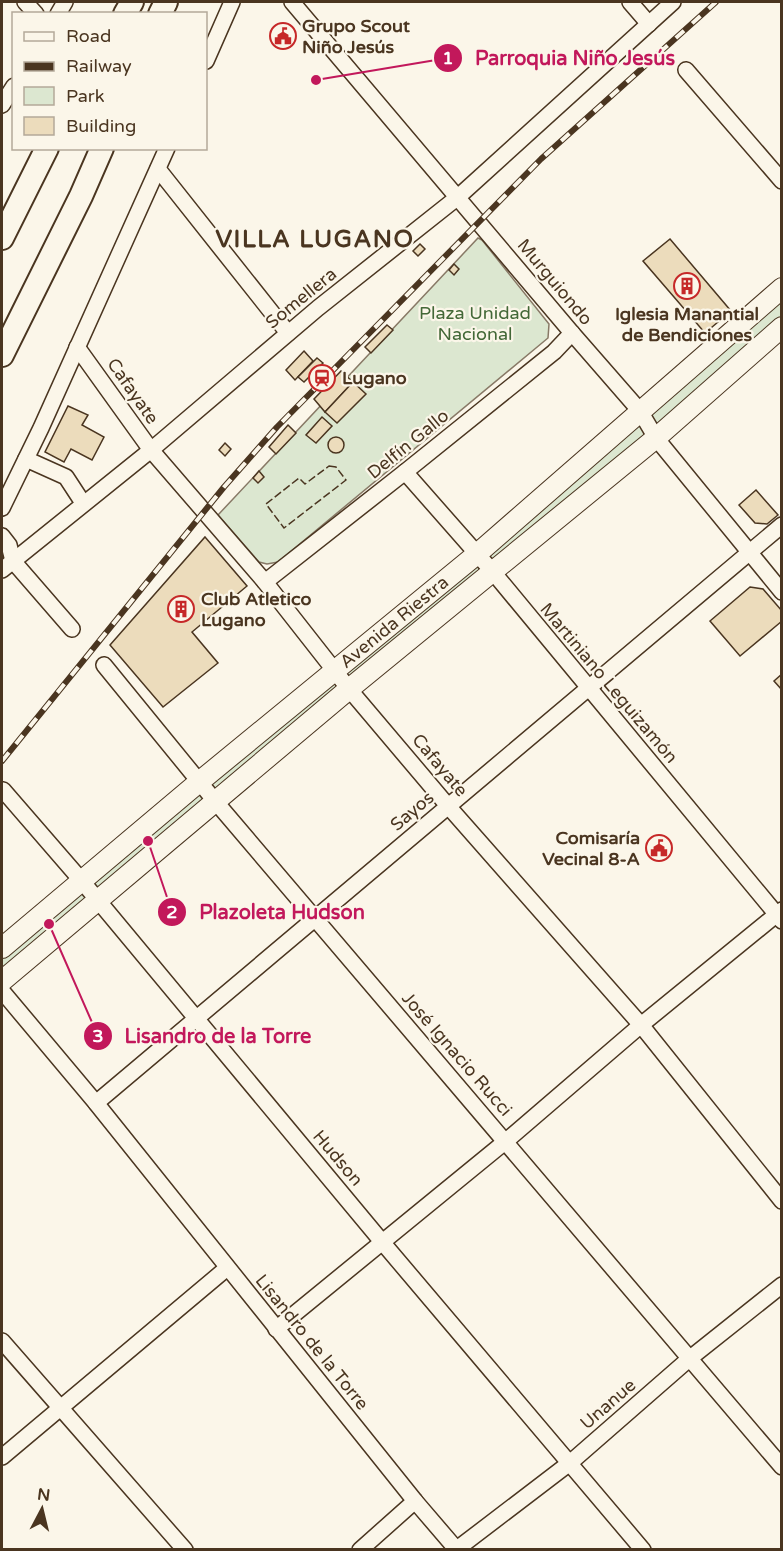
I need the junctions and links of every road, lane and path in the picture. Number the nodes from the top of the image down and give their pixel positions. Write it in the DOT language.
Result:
graph roads {
  1 [pos="232,2"];
  2 [pos="292,2"];
  3 [pos="630,2"];
  4 [pos="674,2"];
  5 [pos="649,24"];
  6 [pos="207,59"];
  7 [pos="686,70"];
  8 [pos="12,89"];
  9 [pos="2,104"];
  10 [pos="46,150"];
  11 [pos="101,150"];
  12 [pos="166,150"];
  13 [pos="158,169"];
  14 [pos="782,181"];
  15 [pos="458,197"];
  16 [pos="2,237"];
  17 [pos="782,288"];
  18 [pos="782,327"];
  19 [pos="288,333"];
  20 [pos="572,333"];
  21 [pos="77,347"];
  22 [pos="2,355"];
  23 [pos="640,411"];
  24 [pos="656,438"];
  25 [pos="151,450"];
  26 [pos="26,459"];
  27 [pos="405,472"];
  28 [pos="83,503"];
  29 [pos="2,508"];
  30 [pos="782,525"];
  31 [pos="2,536"];
  32 [pos="748,553"];
  33 [pos="477,554"];
  34 [pos="7,565"];
  35 [pos="493,572"];
  36 [pos="265,582"];
  37 [pos="782,592"];
  38 [pos="72,629"];
  39 [pos="104,665"];
  40 [pos="335,670"];
  41 [pos="350,688"];
  42 [pos="587,688"];
  43 [pos="199,782"];
  44 [pos="3,790"];
  45 [pos="215,801"];
  46 [pos="448,806"];
  47 [pos="81,880"];
  48 [pos="96,901"];
  49 [pos="780,915"];
  50 [pos="315,919"];
  51 [pos="2,948"];
  52 [pos="2,981"];
  53 [pos="2,991"];
  54 [pos="197,1018"];
  55 [pos="641,1025"];
  56 [pos="96,1103"];
  57 [pos="506,1141"];
  58 [pos="782,1201"];
  59 [pos="383,1243"];
  60 [pos="227,1268"];
  61 [pos="782,1285"];
  62 [pos="276,1329"];
  63 [pos="2,1341"];
  64 [pos="689,1359"];
  65 [pos="60,1408"];
  66 [pos="2,1457"];
  67 [pos="571,1462"];
  68 [pos="782,1467"];
  69 [pos="415,1501"];
  70 [pos="457,1549"];
  71 [pos="185,1550"];
  72 [pos="360,1550"];
  73 [pos="643,1550"];
  1 -- 6 [label="street"];
  2 -- 15 [label="street, Murguiondo"];
  3 -- 5 [label="street"];
  4 -- 5 [label="street, Somellera"];
  5 -- 15 [label="street, Somellera"];
  7 -- 14 [label="street"];
  8 -- 9 [label="street"];
  10 -- 16 [label="highway"];
  11 -- 22 [label="highway"];
  12 -- 13 [label="street"];
  13 -- 19 [label="street"];
  13 -- 21 [label="street"];
  15 -- 19 [label="street, Somellera"];
  15 -- 20 [label="street, Murguiondo"];
  17 -- 23 [label="main road, Avenida Riestra"];
  18 -- 24 [label="main road, Avenida Riestra"];
  19 -- 25 [label="street, Somellera"];
  20 -- 23 [label="street, Murguiondo"];
  20 -- 27 [label="street, Delfín Gallo"];
  21 -- 25 [label="street, Cafayate"];
  21 -- 26 [label="street"];
  23 -- 24 [label="street, Murguiondo"];
  23 -- 33 [label="main road, Avenida Riestra"];
  24 -- 32 [label="street, Murguiondo"];
  24 -- 35 [label="main road, Avenida Riestra"];
  25 -- 28 [label="street, Somellera"];
  25 -- 36 [label="street, Cafayate"];
  26 -- 28 [label="street"];
  26 -- 29 [label="street"];
  27 -- 33 [label="street, Martiniano Leguizamón"];
  27 -- 36 [label="street, Delfín Gallo"];
  28 -- 34 [label="street, Somellera"];
  30 -- 32 [label="street, Sayos"];
  31 -- 34 [label="street"];
  32 -- 37 [label="street, Murguiondo"];
  32 -- 42 [label="street, Sayos"];
  33 -- 35 [label="street, Martiniano Leguizamón"];
  33 -- 40 [label="main road, Avenida Riestra"];
  34 -- 38 [label="street"];
  35 -- 41 [label="main road, Avenida Riestra"];
  35 -- 42 [label="street, Martiniano Leguizamón"];
  36 -- 40 [label="street, Cafayate"];
  39 -- 43 [label="street, José Ignacio Rucci"];
  40 -- 41 [label="street, Cafayate"];
  40 -- 43 [label="main road, Avenida Riestra"];
  41 -- 45 [label="main road, Avenida Riestra"];
  41 -- 46 [label="street, Cafayate"];
  42 -- 46 [label="street, Sayos"];
  42 -- 49 [label="street, Martiniano Leguizamón"];
  43 -- 45 [label="street, José Ignacio Rucci"];
  43 -- 47 [label="main road, Avenida Riestra"];
  44 -- 47 [label="street, Hudson"];
  45 -- 48 [label="main road, Avenida Riestra"];
  45 -- 50 [label="street, José Ignacio Rucci"];
  46 -- 50 [label="street, Sayos"];
  46 -- 55 [label="street, Cafayate"];
  47 -- 48 [label="street, Hudson"];
  47 -- 51 [label="main road, Avenida Riestra"];
  48 -- 52 [label="main road, Avenida Riestra"];
  48 -- 54 [label="street, Hudson"];
  49 -- 55 [label="street"];
  50 -- 54 [label="street, Sayos"];
  50 -- 57 [label="street, José Ignacio Rucci"];
  53 -- 56 [label="street, Lisandro de la Torre"];
  54 -- 56 [label="street, Sayos"];
  54 -- 59 [label="street, Hudson"];
  55 -- 57 [label="street"];
  55 -- 58 [label="street, Cafayate"];
  56 -- 60 [label="street, Lisandro de la Torre"];
  57 -- 59 [label="street"];
  57 -- 64 [label="street, José Ignacio Rucci"];
  59 -- 62 [label="street"];
  59 -- 67 [label="street, Hudson"];
  60 -- 62 [label="street, Lisandro de la Torre"];
  60 -- 65 [label="street"];
  61 -- 64 [label="street, Unanue"];
  62 -- 69 [label="street, Lisandro de la Torre"];
  63 -- 65 [label="street"];
  64 -- 67 [label="street, Unanue"];
  64 -- 68 [label="street, José Ignacio Rucci"];
  65 -- 66 [label="street"];
  65 -- 71 [label="street"];
  67 -- 70 [label="street, Unanue"];
  67 -- 73 [label="street, Hudson"];
  69 -- 70 [label="street, Lisandro de la Torre"];
  69 -- 72 [label="street"];
}
